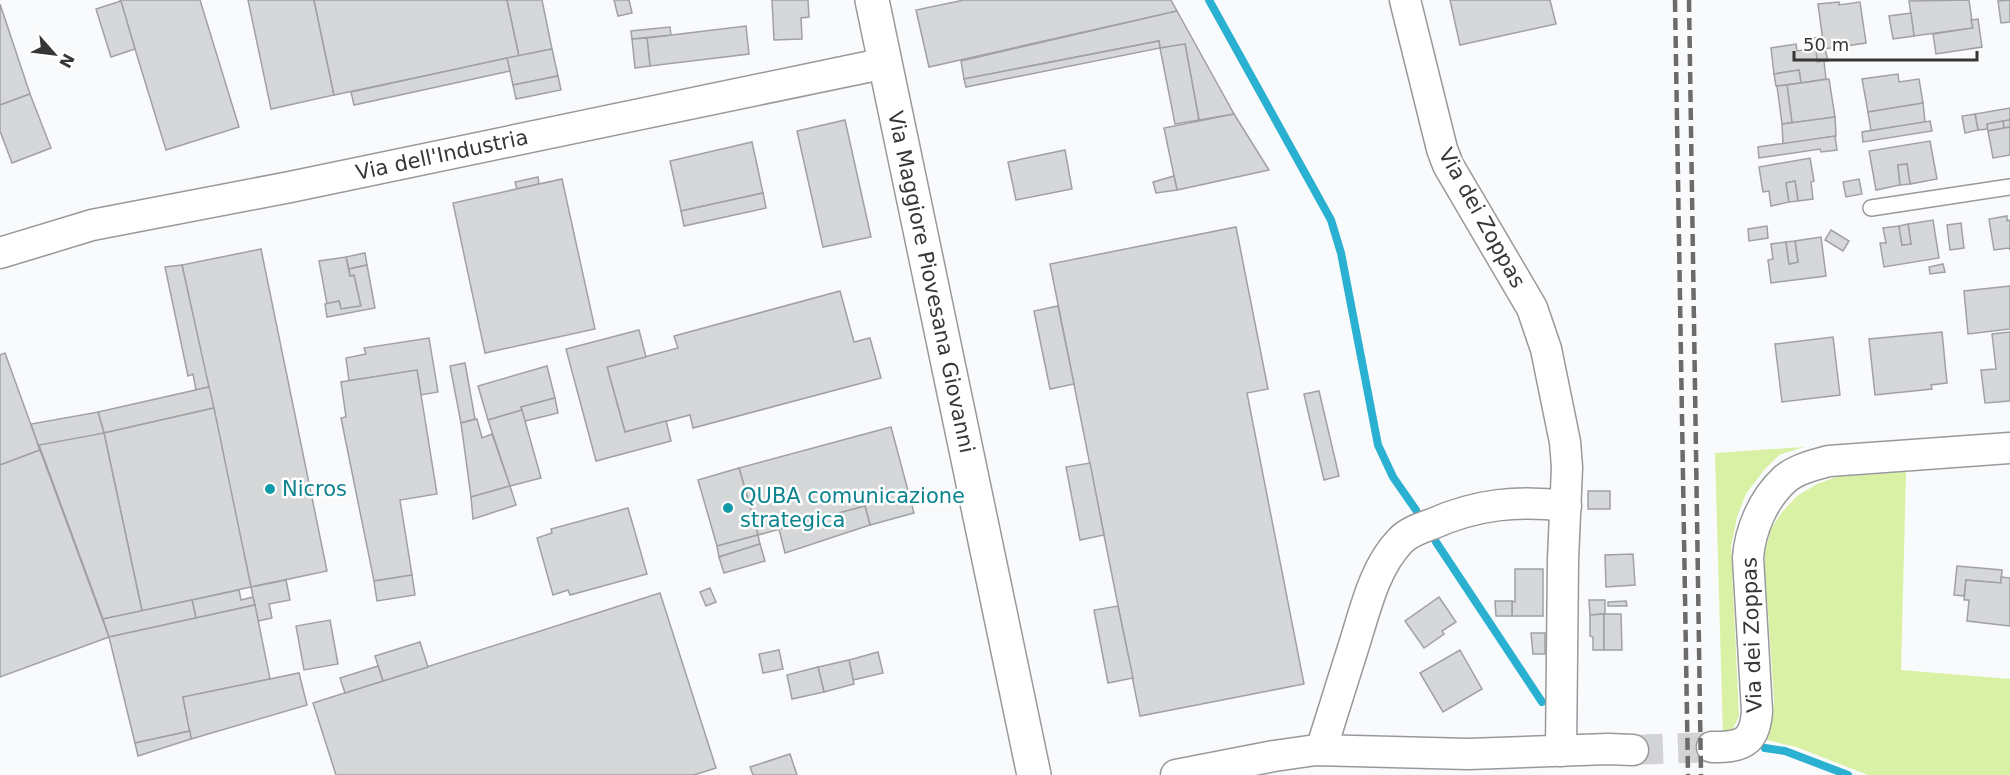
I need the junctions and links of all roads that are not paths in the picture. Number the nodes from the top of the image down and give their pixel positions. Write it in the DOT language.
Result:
graph roads {
  1 [pos="872,0"];
  2 [pos="1405,0"];
  3 [pos="886,63"];
  4 [pos="2010,187"];
  5 [pos="1871,208"];
  6 [pos="0,253"];
  7 [pos="2010,448"];
  8 [pos="1566,506"];
  9 [pos="1712,747"];
  10 [pos="1321,750"];
  11 [pos="1561,750"];
  12 [pos="1633,750"];
  13 [pos="1034,775"];
  14 [pos="1176,775"];
  1 -- 3 [label="street, Via Maggiore Piovesana Giovanni"];
  2 -- 8 [label="street, Via dei Zoppas"];
  3 -- 6 [label="street, Via dell'Industria"];
  3 -- 13 [label="street, Via Maggiore Piovesana Giovanni"];
  4 -- 5 [label="lane"];
  7 -- 9 [label="street, Via dei Zoppas"];
  8 -- 10 [label="street"];
  8 -- 11 [label="street, Via dei Zoppas"];
  10 -- 11 [label="street"];
  10 -- 14 [label="street"];
  11 -- 12 [label="street"];
}
